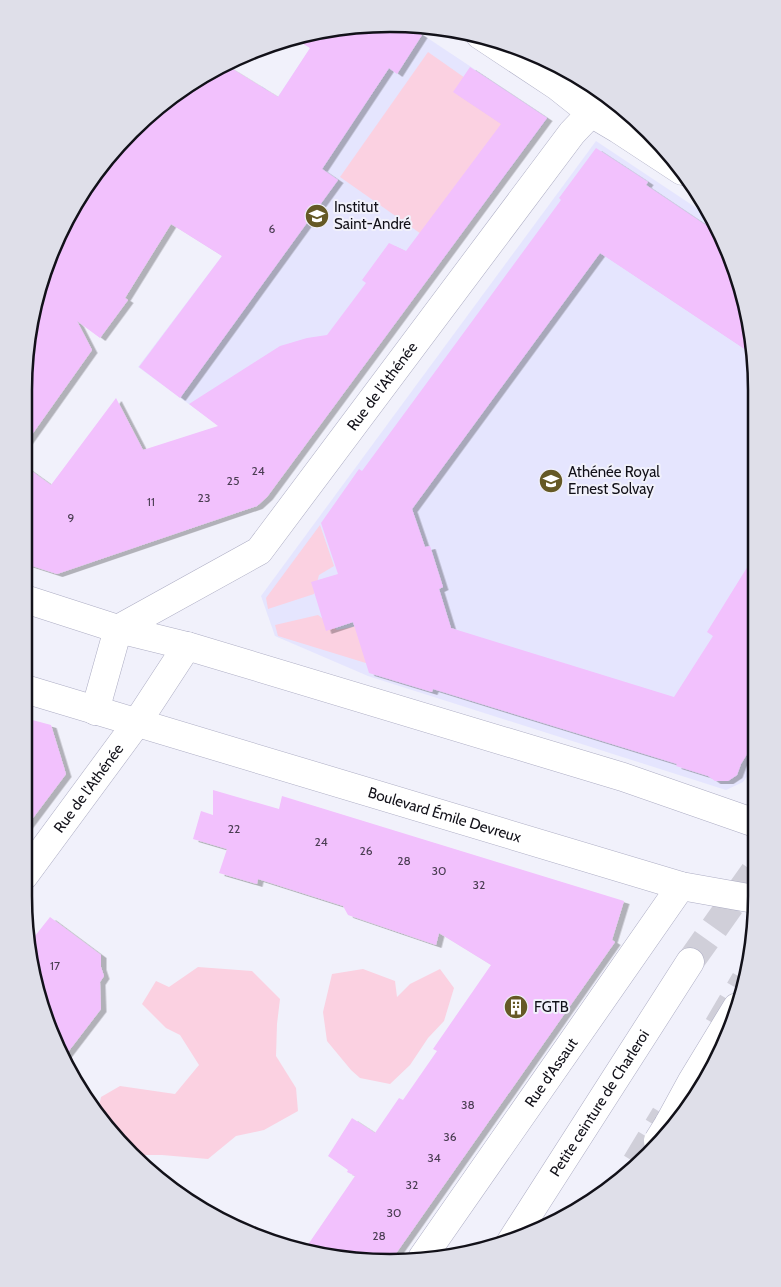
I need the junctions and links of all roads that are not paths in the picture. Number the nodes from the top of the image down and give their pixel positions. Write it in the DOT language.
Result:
graph roads {
  1 [pos="503,50"];
  2 [pos="597,103"];
  3 [pos="664,159"];
  4 [pos="32,601"];
  5 [pos="118,628"];
  6 [pos="187,646"];
  7 [pos="32,691"];
  8 [pos="95,711"];
  9 [pos="136,724"];
  10 [pos="748,821"];
  11 [pos="32,865"];
  12 [pos="681,886"];
  13 [pos="748,898"];
  14 [pos="690,962"];
  15 [pos="722,1032"];
  16 [pos="670,1120"];
  17 [pos="517,1231"];
  18 [pos="426,1252"];
  1 -- 2 [label="main road"];
  2 -- 3 [label="main road"];
  2 -- 5 [label="main road, Rue de l'Athénée"];
  4 -- 5 [label="main road"];
  5 -- 6 [label="main road"];
  5 -- 8 [label="main road"];
  6 -- 9 [label="main road"];
  6 -- 10 [label="main road"];
  7 -- 8 [label="main road, Boulevard Émile Devreux"];
  8 -- 9 [label="main road, Boulevard Émile Devreux"];
  9 -- 11 [label="main road, Rue de l'Athénée"];
  9 -- 12 [label="main road, Boulevard Émile Devreux"];
  12 -- 13 [label="main road, Boulevard Émile Devreux"];
  12 -- 18 [label="main road, Rue d'Assaut"];
  14 -- 17 [label="main road, Petite ceinture de Charleroi"];
  15 -- 16 [label="main road"];
}
